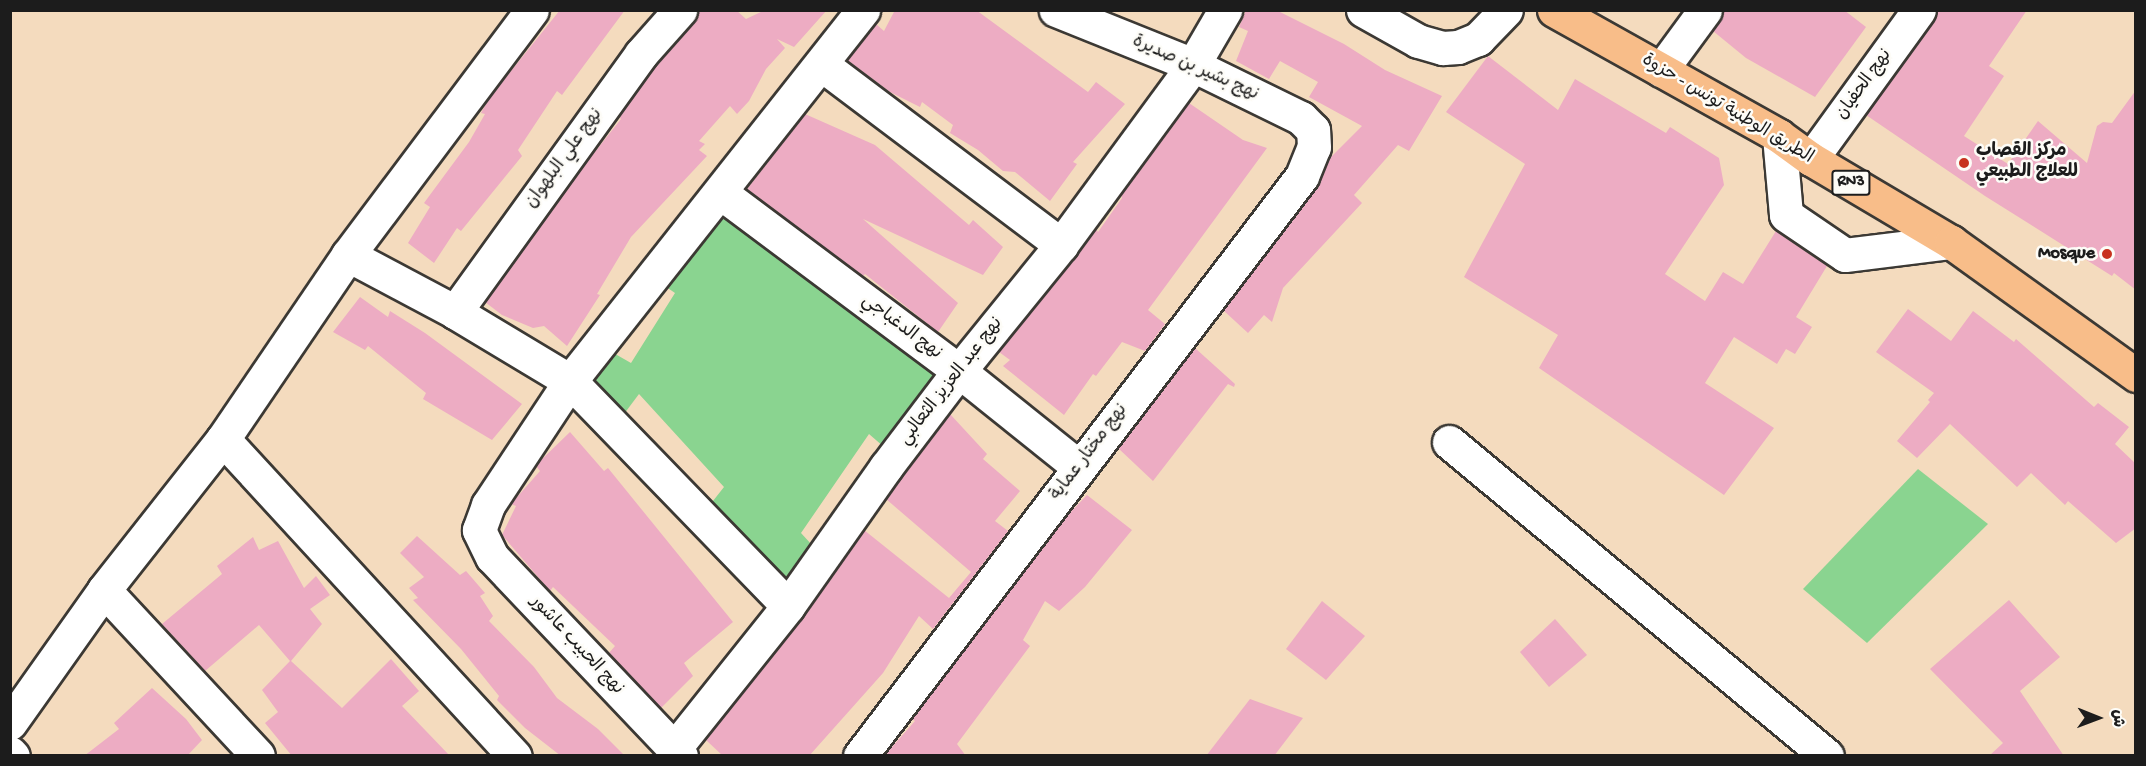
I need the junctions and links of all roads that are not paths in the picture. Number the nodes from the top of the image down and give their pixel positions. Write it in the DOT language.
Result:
graph roads {
  1 [pos="532,10"];
  2 [pos="680,10"];
  3 [pos="863,10"];
  4 [pos="1056,10"];
  5 [pos="1225,10"];
  6 [pos="1362,10"];
  7 [pos="1506,10"];
  8 [pos="1554,10"];
  9 [pos="1705,10"];
  10 [pos="1919,10"];
  11 [pos="821,64"];
  12 [pos="1193,65"];
  13 [pos="1661,70"];
  14 [pos="1779,136"];
  15 [pos="1314,147"];
  16 [pos="1811,159"];
  17 [pos="721,193"];
  18 [pos="1951,242"];
  19 [pos="1061,244"];
  20 [pos="348,255"];
  21 [pos="455,312"];
  22 [pos="959,371"];
  23 [pos="2136,375"];
  24 [pos="570,381"];
  25 [pos="223,439"];
  26 [pos="1449,442"];
  27 [pos="1078,467"];
  28 [pos="105,591"];
  29 [pos="789,606"];
  30 [pos="10,723"];
  31 [pos="677,752"];
  32 [pos="258,756"];
  33 [pos="515,756"];
  34 [pos="860,756"];
  35 [pos="1827,756"];
  1 -- 20 [label="street"];
  2 -- 21 [label="street, نهج علي البلهوان"];
  3 -- 11 [label="street"];
  4 -- 12 [label="street, نهج بشير بن صديرة"];
  5 -- 12 [label="street, نهج عبد العزيز الثعالبي"];
  6 -- 7 [label="street"];
  8 -- 13 [label="main road, الطريق الوطنية تونس - حزوة / RN3"];
  9 -- 13 [label="street"];
  10 -- 16 [label="street, نهج الحفيان"];
  11 -- 17 [label="street"];
  11 -- 19 [label="street"];
  12 -- 15 [label="street, نهج بشير بن صديرة"];
  12 -- 19 [label="street, نهج عبد العزيز الثعالبي"];
  13 -- 14 [label="main road, الطريق الوطنية تونس - حزوة / RN3"];
  14 -- 16 [label="main road, الطريق الوطنية تونس - حزوة / RN3"];
  14 -- 18 [label="street"];
  15 -- 27 [label="street, نهج مختار عماية"];
  16 -- 18 [label="main road, الطريق الوطنية تونس - حزوة / RN3"];
  17 -- 22 [label="street, نهج الدغباجي"];
  17 -- 24 [label="street"];
  18 -- 23 [label="main road, الطريق الوطنية تونس - حزوة / RN3"];
  19 -- 22 [label="street, نهج عبد العزيز الثعالبي"];
  20 -- 21 [label="street"];
  20 -- 25 [label="street"];
  21 -- 24 [label="street"];
  22 -- 27 [label="street, نهج الدغباجي"];
  22 -- 29 [label="street, نهج عبد العزيز الثعالبي"];
  24 -- 29 [label="street"];
  24 -- 31 [label="street, نهج الحبيب عاشور"];
  25 -- 28 [label="street"];
  25 -- 33 [label="street"];
  26 -- 35 [label="street"];
  27 -- 34 [label="street, نهج مختار عماية"];
  28 -- 30 [label="street"];
  28 -- 32 [label="street"];
  29 -- 31 [label="street, نهج عبد العزيز الثعالبي"];
}
